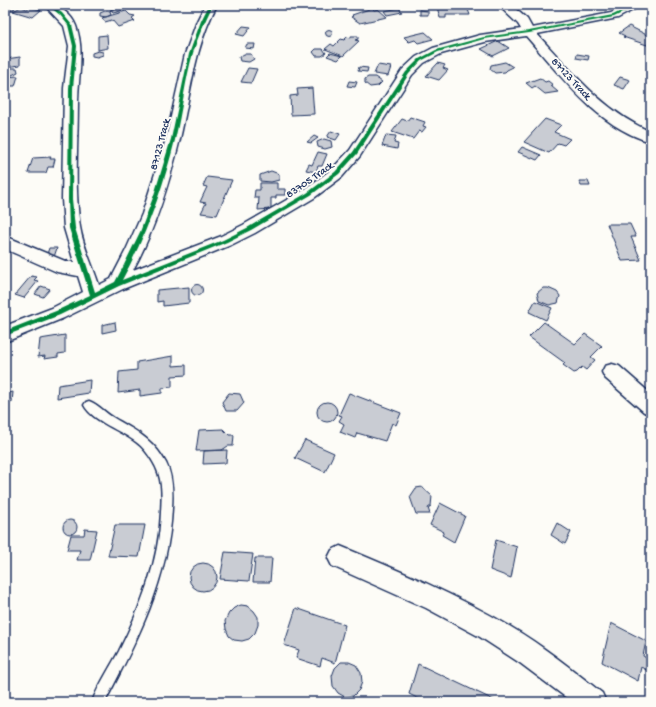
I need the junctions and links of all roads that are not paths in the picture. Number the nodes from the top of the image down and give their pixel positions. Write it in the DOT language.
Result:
graph roads {
  1 [pos="212,5"];
  2 [pos="504,5"];
  3 [pos="636,5"];
  4 [pos="51,6"];
  5 [pos="529,32"];
  6 [pos="651,137"];
  7 [pos="5,242"];
  8 [pos="85,270"];
  9 [pos="117,284"];
  10 [pos="93,295"];
  11 [pos="5,334"];
  12 [pos="612,372"];
  13 [pos="89,405"];
  14 [pos="651,406"];
  15 [pos="340,558"];
  16 [pos="98,702"];
  17 [pos="593,702"];
  1 -- 9 [label="street, 87123 Track"];
  2 -- 5 [label="street, 87123 Track"];
  3 -- 5 [label="street, 83705 Track"];
  4 -- 8 [label="street"];
  5 -- 6 [label="street, 87123 Track"];
  5 -- 9 [label="street, 83705 Track"];
  7 -- 8 [label="street"];
  8 -- 10 [label="street"];
  9 -- 10 [label="street, 83705 Track"];
  10 -- 11 [label="street, 83705 Track"];
  12 -- 14 [label="street"];
  13 -- 16 [label="lane"];
  15 -- 17 [label="street"];
}
